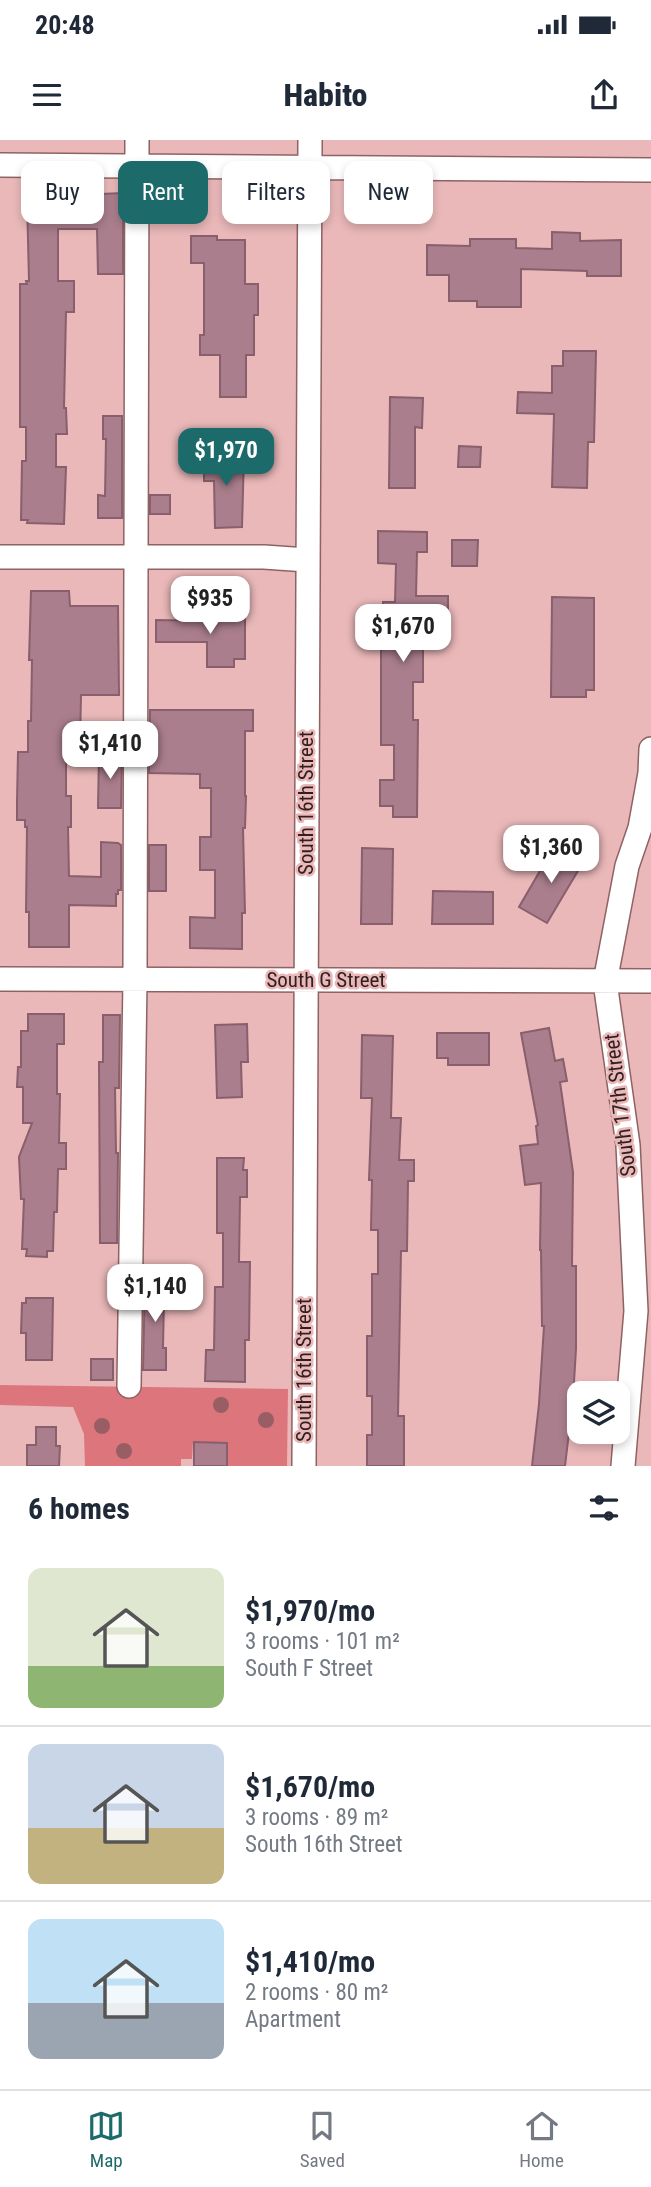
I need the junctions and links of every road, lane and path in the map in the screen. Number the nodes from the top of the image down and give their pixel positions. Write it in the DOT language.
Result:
graph roads {
  1 [pos="137,140"];
  2 [pos="310,140"];
  3 [pos="136,161"];
  4 [pos="310,161"];
  5 [pos="0,165"];
  6 [pos="118,166"];
  7 [pos="330,167"];
  8 [pos="651,170"];
  9 [pos="136,224"];
  10 [pos="310,224"];
  11 [pos="0,557"];
  12 [pos="135,557"];
  13 [pos="307,560"];
  14 [pos="651,749"];
  15 [pos="0,979"];
  16 [pos="135,980"];
  17 [pos="305,980"];
  18 [pos="651,981"];
  19 [pos="605,982"];
  20 [pos="129,1386"];
  21 [pos="304,1466"];
  22 [pos="622,1466"];
  1 -- 3 [label="street"];
  2 -- 4 [label="street, South 16th Street"];
  5 -- 6 [label="street"];
  7 -- 8 [label="street"];
  9 -- 12 [label="street"];
  10 -- 13 [label="street, South 16th Street"];
  11 -- 12 [label="street"];
  12 -- 13 [label="street"];
  12 -- 16 [label="street"];
  13 -- 17 [label="street, South 16th Street"];
  14 -- 19 [label="street, South 17th Street"];
  15 -- 16 [label="street, South G Street"];
  16 -- 17 [label="street, South G Street"];
  16 -- 20 [label="street"];
  17 -- 19 [label="street, South G Street"];
  17 -- 21 [label="street, South 16th Street"];
  18 -- 19 [label="street, South G Street"];
  19 -- 22 [label="street, South 17th Street"];
}
